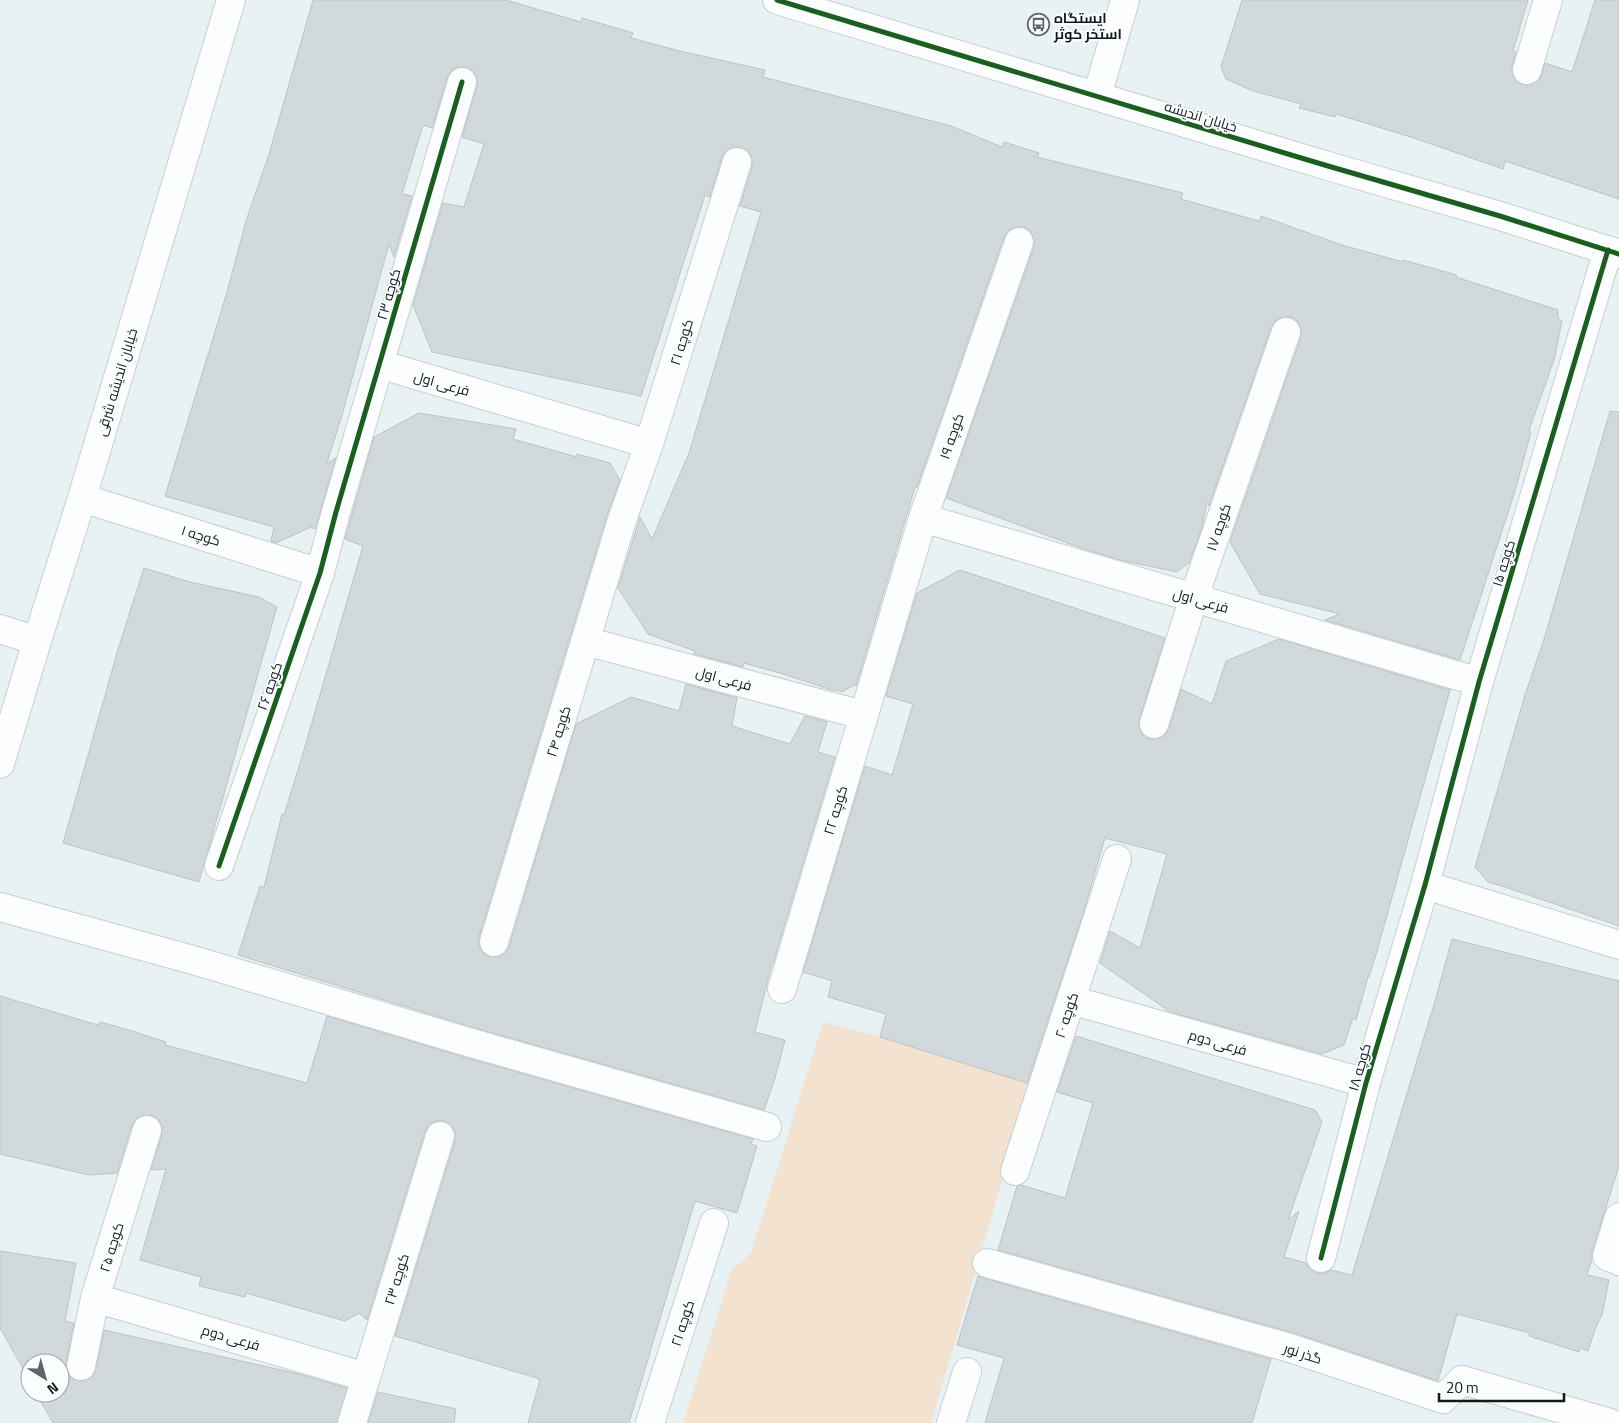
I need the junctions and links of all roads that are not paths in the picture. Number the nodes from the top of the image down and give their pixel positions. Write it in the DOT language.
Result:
graph roads {
  1 [pos="231,0"];
  2 [pos="777,0"];
  3 [pos="1125,0"];
  4 [pos="1548,0"];
  5 [pos="1527,70"];
  6 [pos="462,82"];
  7 [pos="1097,96"];
  8 [pos="737,162"];
  9 [pos="1018,242"];
  10 [pos="1614,252"];
  11 [pos="1286,332"];
  12 [pos="379,364"];
  13 [pos="649,444"];
  14 [pos="82,498"];
  15 [pos="336,512"];
  16 [pos="923,518"];
  17 [pos="622,520"];
  18 [pos="320,573"];
  19 [pos="1194,597"];
  20 [pos="0,629"];
  21 [pos="888,632"];
  22 [pos="37,641"];
  23 [pos="585,641"];
  24 [pos="1479,682"];
  25 [pos="863,715"];
  26 [pos="1154,724"];
  27 [pos="0,764"];
  28 [pos="1117,859"];
  29 [pos="219,866"];
  30 [pos="1425,885"];
  31 [pos="0,907"];
  32 [pos="494,942"];
  33 [pos="1619,945"];
  34 [pos="782,989"];
  35 [pos="1071,1000"];
  36 [pos="1366,1084"];
  37 [pos="767,1127"];
  38 [pos="147,1130"];
  39 [pos="440,1136"];
  40 [pos="1015,1171"];
  41 [pos="1619,1217"];
  42 [pos="714,1223"];
  43 [pos="1321,1258"];
  44 [pos="1619,1261"];
  45 [pos="987,1263"];
  46 [pos="95,1298"];
  47 [pos="81,1366"];
  48 [pos="967,1372"];
  49 [pos="366,1377"];
  50 [pos="352,1423"];
  51 [pos="650,1423"];
  52 [pos="951,1423"];
  53 [pos="1610,1423"];
  1 -- 14 [label="street, خیابان اندیشه شرقی"];
  2 -- 7 [label="street, خیابان اندیشه"];
  3 -- 7 [label="street"];
  4 -- 5 [label="street"];
  6 -- 12 [label="street, کوچه ۲۳"];
  7 -- 10 [label="street, خیابان اندیشه"];
  8 -- 13 [label="street, کوچه ۲۱"];
  9 -- 16 [label="street, کوچه ۱۹"];
  10 -- 24 [label="street, کوچه ۱۵"];
  11 -- 19 [label="street, کوچه ۱۷"];
  12 -- 13 [label="street, فرعی اول"];
  12 -- 15 [label="street, کوچه ۲۳"];
  13 -- 17 [label="street, کوچه ۲۱"];
  14 -- 18 [label="street, کوچه ۱"];
  14 -- 22 [label="street, خیابان اندیشه شرقی"];
  15 -- 18 [label="street, کوچه ۲۶"];
  16 -- 19 [label="street, فرعی اول"];
  16 -- 21 [label="street, کوچه ۱۹"];
  17 -- 23 [label="street, کوچه ۲۴"];
  18 -- 29 [label="street, کوچه ۲۶"];
  19 -- 24 [label="street, فرعی اول"];
  19 -- 26 [label="street, کوچه ۱۷"];
  20 -- 22 [label="street"];
  21 -- 25 [label="street, کوچه ۲۲"];
  22 -- 27 [label="street, خیابان اندیشه شرقی"];
  23 -- 25 [label="street, فرعی اول"];
  23 -- 32 [label="street, کوچه ۲۴"];
  24 -- 30 [label="street, کوچه ۱۵"];
  25 -- 34 [label="street, کوچه ۲۲"];
  28 -- 35 [label="street, کوچه ۲۰"];
  30 -- 33 [label="street"];
  30 -- 36 [label="street, کوچه ۱۸"];
  31 -- 37 [label="street"];
  35 -- 36 [label="street, فرعی دوم"];
  35 -- 40 [label="street, کوچه ۲۰"];
  36 -- 43 [label="street, کوچه ۱۸"];
  38 -- 46 [label="street, کوچه ۲۵"];
  39 -- 49 [label="street, کوچه ۲۳"];
  41 -- 44 [label="street"];
  42 -- 51 [label="street, کوچه ۲۱"];
  45 -- 53 [label="street, گذر نور"];
  46 -- 47 [label="street, کوچه ۲۵"];
  46 -- 49 [label="street, فرعی دوم"];
  48 -- 52 [label="street"];
  49 -- 50 [label="street, کوچه ۲۳"];
}
